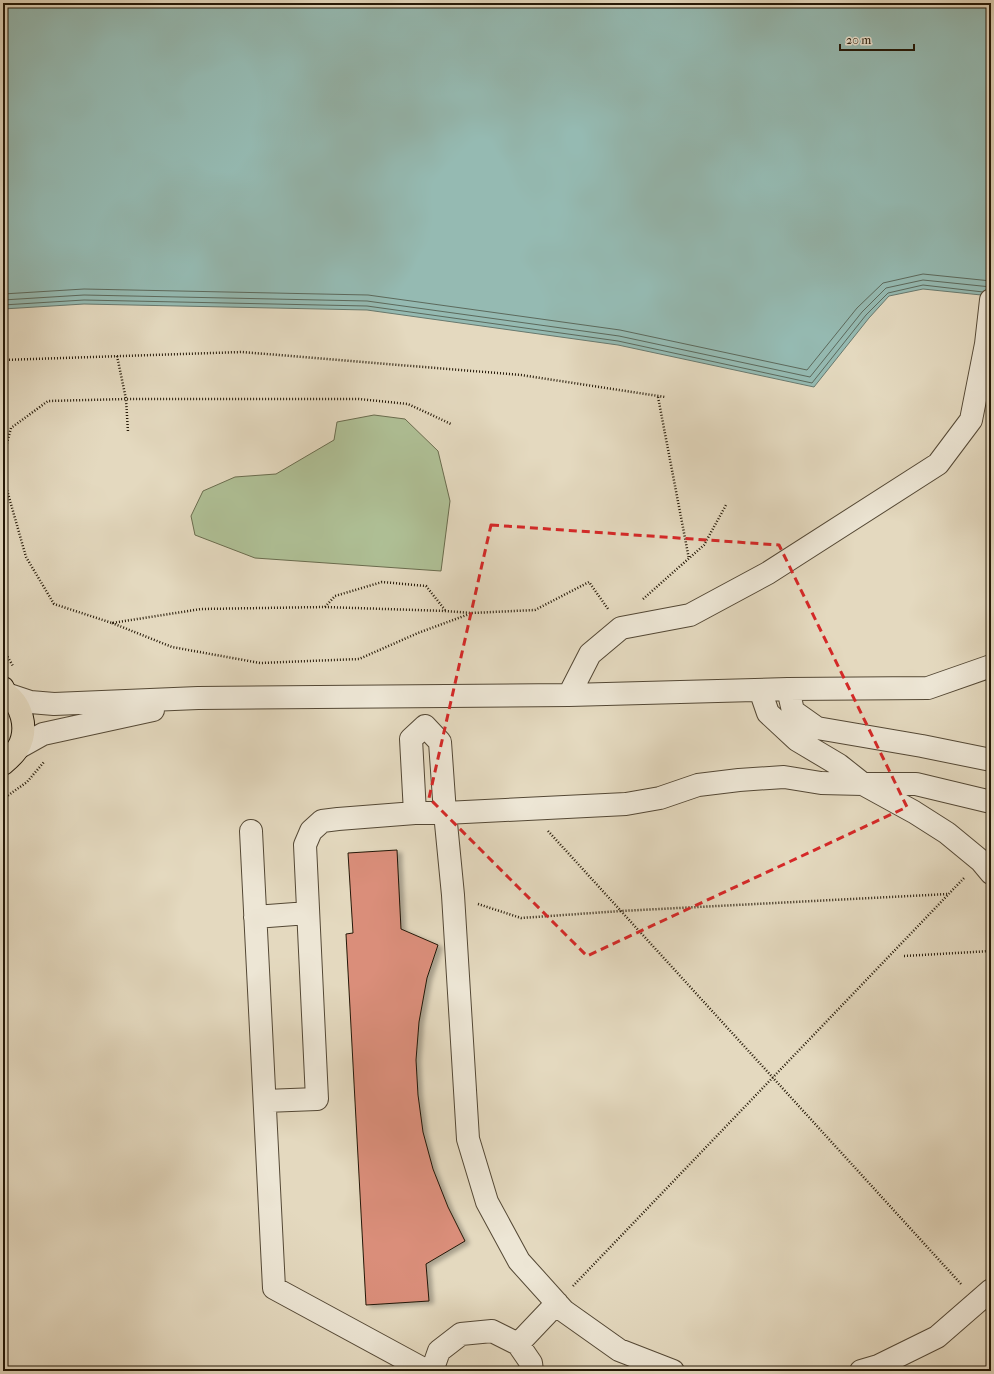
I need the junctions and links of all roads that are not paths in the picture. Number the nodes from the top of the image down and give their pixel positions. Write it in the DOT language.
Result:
graph roads {
  1 [pos="991,300"];
  2 [pos="991,666"];
  3 [pos="788,689"];
  4 [pos="760,690"];
  5 [pos="4,692"];
  6 [pos="569,695"];
  7 [pos="424,696"];
  8 [pos="198,698"];
  9 [pos="425,726"];
  10 [pos="18,748"];
  11 [pos="991,760"];
  12 [pos="3,764"];
  13 [pos="863,784"];
  14 [pos="991,802"];
  15 [pos="415,813"];
  16 [pos="445,813"];
  17 [pos="251,831"];
  18 [pos="986,867"];
  19 [pos="308,913"];
  20 [pos="255,917"];
  21 [pos="265,1101"];
  22 [pos="984,1296"];
  23 [pos="557,1303"];
  24 [pos="518,1344"];
  25 [pos="428,1371"];
  26 [pos="432,1371"];
  27 [pos="532,1371"];
  28 [pos="673,1371"];
  29 [pos="861,1371"];
  1 -- 6 [label="lane"];
  2 -- 3 [label="lane"];
  3 -- 4 [label="lane"];
  3 -- 11 [label="lane"];
  4 -- 6 [label="lane"];
  4 -- 13 [label="lane"];
  5 -- 8 [label="lane"];
  5 -- 10 [label="main road"];
  6 -- 7 [label="lane"];
  7 -- 8 [label="lane"];
  7 -- 9 [label="lane"];
  8 -- 10 [label="lane"];
  9 -- 15 [label="lane"];
  9 -- 16 [label="lane"];
  10 -- 12 [label="main road"];
  13 -- 14 [label="lane"];
  13 -- 16 [label="lane"];
  13 -- 18 [label="lane"];
  15 -- 16 [label="lane"];
  15 -- 19 [label="lane"];
  16 -- 23 [label="lane"];
  17 -- 20 [label="lane"];
  19 -- 20 [label="lane"];
  19 -- 21 [label="lane"];
  20 -- 21 [label="lane"];
  21 -- 25 [label="lane"];
  22 -- 29 [label="lane"];
  23 -- 24 [label="lane"];
  23 -- 28 [label="lane"];
  24 -- 26 [label="lane"];
  24 -- 27 [label="lane"];
}
